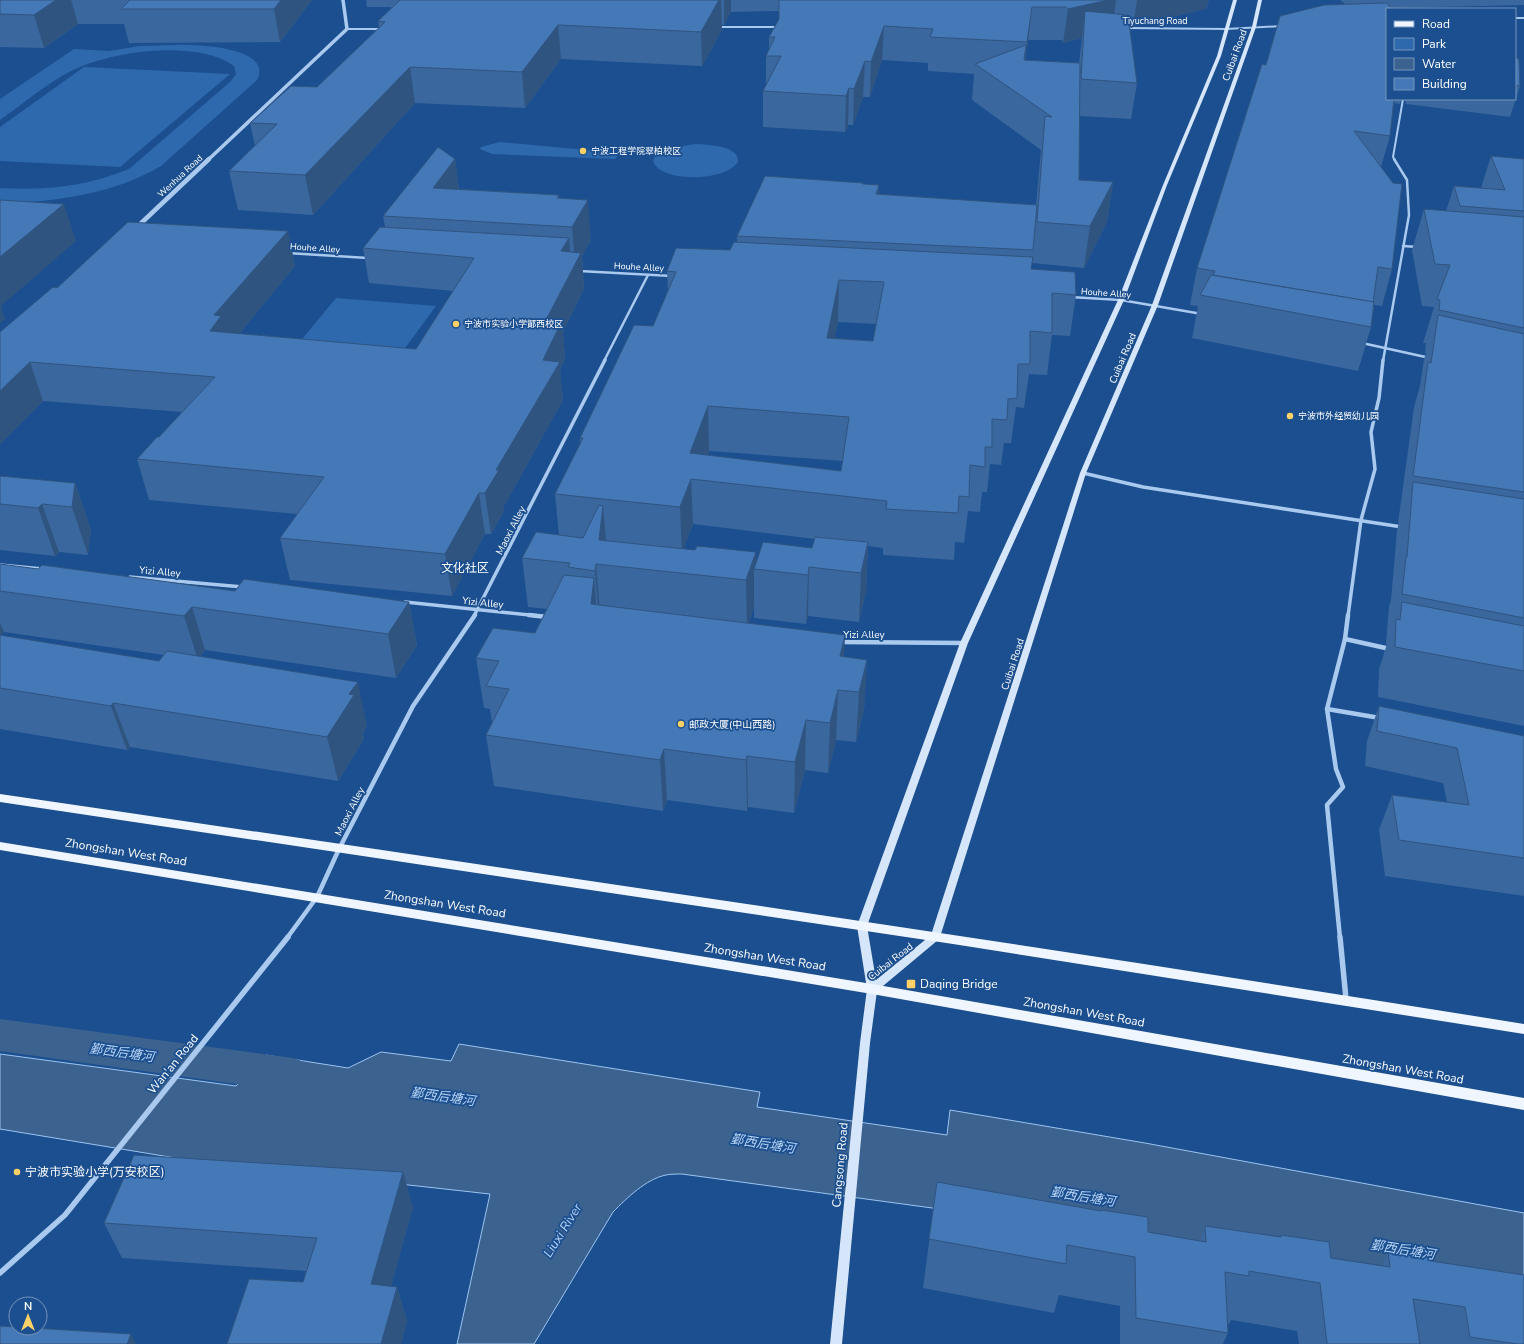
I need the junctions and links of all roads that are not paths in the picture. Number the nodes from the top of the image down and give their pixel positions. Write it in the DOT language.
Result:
graph roads {
  1 [pos="343,0"];
  2 [pos="1235,0"];
  3 [pos="1260,0"];
  4 [pos="1286,26"];
  5 [pos="714,27"];
  6 [pos="785,27"];
  7 [pos="1254,27"];
  8 [pos="1122,28"];
  9 [pos="1226,28"];
  10 [pos="347,29"];
  11 [pos="386,29"];
  12 [pos="1403,100"];
  13 [pos="133,232"];
  14 [pos="1403,246"];
  15 [pos="1426,248"];
  16 [pos="281,253"];
  17 [pos="368,258"];
  18 [pos="576,271"];
  19 [pos="648,275"];
  20 [pos="679,277"];
  21 [pos="1066,297"];
  22 [pos="1121,300"];
  23 [pos="1155,305"];
  24 [pos="1209,315"];
  25 [pos="1355,342"];
  26 [pos="1385,347"];
  27 [pos="1432,358"];
  28 [pos="1084,473"];
  29 [pos="1361,520"];
  30 [pos="1408,528"];
  31 [pos="0,565"];
  32 [pos="47,569"];
  33 [pos="126,576"];
  34 [pos="251,588"];
  35 [pos="400,602"];
  36 [pos="479,609"];
  37 [pos="550,618"];
  38 [pos="1345,639"];
  39 [pos="832,642"];
  40 [pos="964,643"];
  41 [pos="1398,650"];
  42 [pos="1327,709"];
  43 [pos="1387,720"];
  44 [pos="0,798"];
  45 [pos="0,846"];
  46 [pos="339,849"];
  47 [pos="317,897"];
  48 [pos="862,926"];
  49 [pos="936,937"];
  50 [pos="872,989"];
  51 [pos="1346,999"];
  52 [pos="1524,1029"];
  53 [pos="1524,1104"];
  54 [pos="0,1273"];
  55 [pos="836,1344"];
  1 -- 10 [label="street"];
  2 -- 9 [label="main road, Cuibai Road"];
  3 -- 7 [label="main road, Cuibai Road"];
  4 -- 7 [label="street, Tiyuchang Road"];
  5 -- 6 [label="street"];
  7 -- 9 [label="street, Tiyuchang Road"];
  7 -- 23 [label="main road, Cuibai Road"];
  8 -- 9 [label="street, Tiyuchang Road"];
  9 -- 22 [label="main road, Cuibai Road"];
  10 -- 11 [label="street"];
  10 -- 13 [label="street, Wenhua Road"];
  12 -- 14 [label="street"];
  14 -- 15 [label="street"];
  14 -- 26 [label="street"];
  16 -- 17 [label="street, Houhe Alley"];
  18 -- 19 [label="street, Houhe Alley"];
  19 -- 20 [label="street, Houhe Alley"];
  19 -- 36 [label="street, Maoxi Alley"];
  21 -- 22 [label="street, Houhe Alley"];
  22 -- 23 [label="street, Houhe Alley"];
  22 -- 40 [label="main road, Cuibai Road"];
  23 -- 24 [label="street, Houhe Alley"];
  23 -- 28 [label="main road, Cuibai Road"];
  25 -- 26 [label="street"];
  26 -- 27 [label="street"];
  26 -- 29 [label="street"];
  28 -- 29 [label="street"];
  28 -- 49 [label="main road, Cuibai Road"];
  29 -- 30 [label="street"];
  29 -- 38 [label="street"];
  31 -- 32 [label="street"];
  33 -- 34 [label="street, Yizi Alley"];
  35 -- 36 [label="street, Yizi Alley"];
  36 -- 37 [label="street, Yizi Alley"];
  36 -- 46 [label="street, Maoxi Alley"];
  38 -- 41 [label="street"];
  38 -- 42 [label="street"];
  39 -- 40 [label="street, Yizi Alley"];
  40 -- 48 [label="main road, Cuibai Road"];
  42 -- 43 [label="street"];
  42 -- 51 [label="street"];
  44 -- 46 [label="main road"];
  45 -- 47 [label="main road, Zhongshan West Road"];
  46 -- 47 [label="street, Wan'an Road"];
  46 -- 48 [label="main road"];
  47 -- 50 [label="main road, Zhongshan West Road"];
  47 -- 54 [label="street, Wan'an Road"];
  48 -- 49 [label="main road"];
  48 -- 50 [label="main road, Cuibai Road"];
  49 -- 50 [label="main road, Cuibai Road"];
  49 -- 51 [label="main road"];
  50 -- 53 [label="main road, Zhongshan West Road"];
  50 -- 55 [label="main road, Cangsong Road"];
  51 -- 52 [label="main road"];
}
